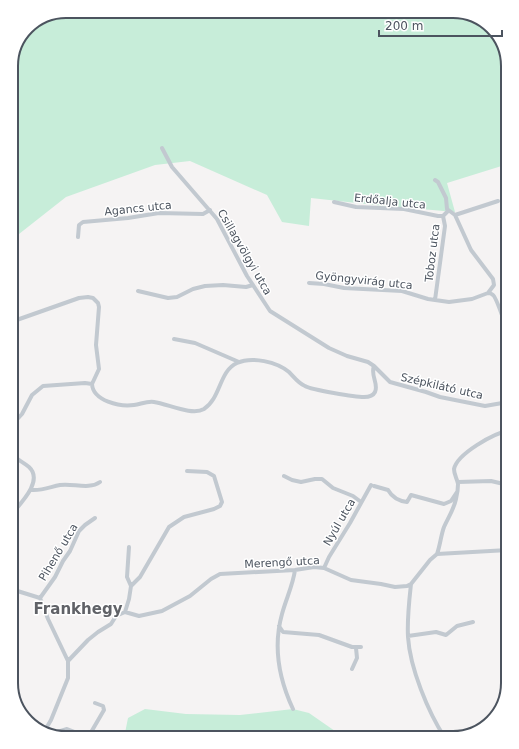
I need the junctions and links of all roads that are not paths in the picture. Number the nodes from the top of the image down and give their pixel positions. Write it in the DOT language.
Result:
graph roads {
  1 [pos="162,148"];
  2 [pos="435,180"];
  3 [pos="498,201"];
  4 [pos="334,202"];
  5 [pos="210,210"];
  6 [pos="448,211"];
  7 [pos="455,215"];
  8 [pos="443,216"];
  9 [pos="78,237"];
  10 [pos="309,283"];
  11 [pos="253,286"];
  12 [pos="138,292"];
  13 [pos="488,293"];
  14 [pos="435,300"];
  15 [pos="501,314"];
  16 [pos="18,320"];
  17 [pos="174,339"];
  18 [pos="239,362"];
  19 [pos="374,366"];
  20 [pos="92,384"];
  21 [pos="501,403"];
  22 [pos="18,419"];
  23 [pos="501,432"];
  24 [pos="18,460"];
  25 [pos="187,471"];
  26 [pos="284,476"];
  27 [pos="100,482"];
  28 [pos="458,482"];
  29 [pos="501,484"];
  30 [pos="31,490"];
  31 [pos="457,492"];
  32 [pos="361,502"];
  33 [pos="18,506"];
  34 [pos="95,518"];
  35 [pos="129,547"];
  36 [pos="501,550"];
  37 [pos="436,554"];
  38 [pos="324,568"];
  39 [pos="295,570"];
  40 [pos="411,584"];
  41 [pos="131,586"];
  42 [pos="18,591"];
  43 [pos="40,598"];
  44 [pos="125,612"];
  45 [pos="473,622"];
  46 [pos="279,626"];
  47 [pos="408,636"];
  48 [pos="68,661"];
  49 [pos="352,669"];
  50 [pos="95,704"];
  51 [pos="293,709"];
  52 [pos="47,727"];
  53 [pos="62,731"];
  54 [pos="72,731"];
  55 [pos="92,731"];
  56 [pos="441,731"];
  1 -- 5 [label="street, Csillagvölgyi utca"];
  2 -- 6 [label="street"];
  3 -- 7 [label="street"];
  4 -- 8 [label="street, Erdőalja utca"];
  5 -- 9 [label="street, Agancs utca"];
  5 -- 11 [label="street, Csillagvölgyi utca"];
  6 -- 7 [label="street"];
  6 -- 8 [label="street, Toboz utca"];
  7 -- 13 [label="street"];
  8 -- 14 [label="street, Toboz utca"];
  10 -- 14 [label="street, Gyöngyvirág utca"];
  11 -- 12 [label="street"];
  11 -- 19 [label="street, Csillagvölgyi utca"];
  13 -- 14 [label="street, Gyöngyvirág utca"];
  13 -- 15 [label="street"];
  16 -- 20 [label="street"];
  17 -- 18 [label="street"];
  18 -- 19 [label="street"];
  18 -- 20 [label="street"];
  19 -- 21 [label="street, Szépkilátó utca"];
  20 -- 22 [label="street"];
  23 -- 28 [label="street"];
  24 -- 30 [label="street"];
  25 -- 41 [label="street"];
  26 -- 32 [label="street"];
  27 -- 30 [label="street"];
  28 -- 29 [label="street"];
  28 -- 31 [label="street"];
  30 -- 33 [label="street"];
  31 -- 32 [label="street, Nyúl utca"];
  31 -- 37 [label="street"];
  32 -- 38 [label="street, Nyúl utca"];
  34 -- 43 [label="street, Pihenő utca"];
  35 -- 41 [label="street"];
  36 -- 37 [label="street"];
  37 -- 40 [label="street"];
  38 -- 39 [label="street, Merengő utca"];
  38 -- 40 [label="street, Merengő utca"];
  39 -- 44 [label="street, Merengő utca"];
  39 -- 46 [label="street"];
  40 -- 47 [label="street"];
  41 -- 44 [label="street"];
  42 -- 43 [label="street"];
  43 -- 48 [label="street"];
  44 -- 48 [label="street"];
  45 -- 47 [label="street"];
  46 -- 49 [label="street"];
  46 -- 51 [label="street"];
  47 -- 56 [label="street"];
  48 -- 52 [label="street"];
  50 -- 55 [label="street"];
  53 -- 54 [label="street"];
}
